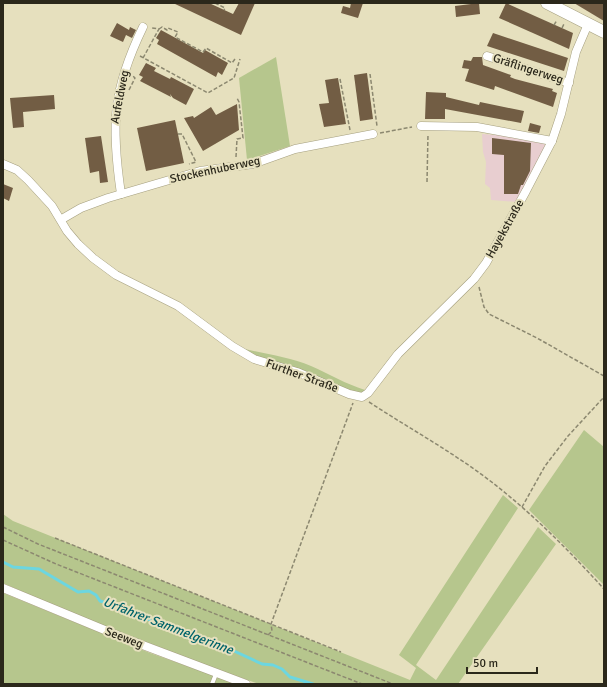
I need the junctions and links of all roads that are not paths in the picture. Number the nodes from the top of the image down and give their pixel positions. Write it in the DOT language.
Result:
graph roads {
  1 [pos="552,4"];
  2 [pos="588,24"];
  3 [pos="143,27"];
  4 [pos="604,32"];
  5 [pos="487,56"];
  6 [pos="569,83"];
  7 [pos="424,126"];
  8 [pos="373,134"];
  9 [pos="552,141"];
  10 [pos="3,164"];
  11 [pos="121,194"];
  12 [pos="62,219"];
  13 [pos="359,397"];
  14 [pos="3,588"];
  15 [pos="216,674"];
  16 [pos="212,684"];
  17 [pos="246,684"];
  1 -- 2 [label="main road"];
  2 -- 4 [label="main road"];
  2 -- 6 [label="street, Hayekstraße"];
  3 -- 11 [label="street, Aufeldweg"];
  5 -- 6 [label="street, Gräflingerweg"];
  6 -- 9 [label="street, Hayekstraße"];
  7 -- 9 [label="street"];
  8 -- 11 [label="street, Stockenhuberweg"];
  9 -- 13 [label="street, Hayekstraße"];
  10 -- 12 [label="street, Further Straße"];
  11 -- 12 [label="street, Stockenhuberweg"];
  12 -- 13 [label="street, Further Straße"];
  14 -- 15 [label="street, Seeweg"];
  15 -- 16 [label="lane"];
  15 -- 17 [label="street, Seeweg"];
}
